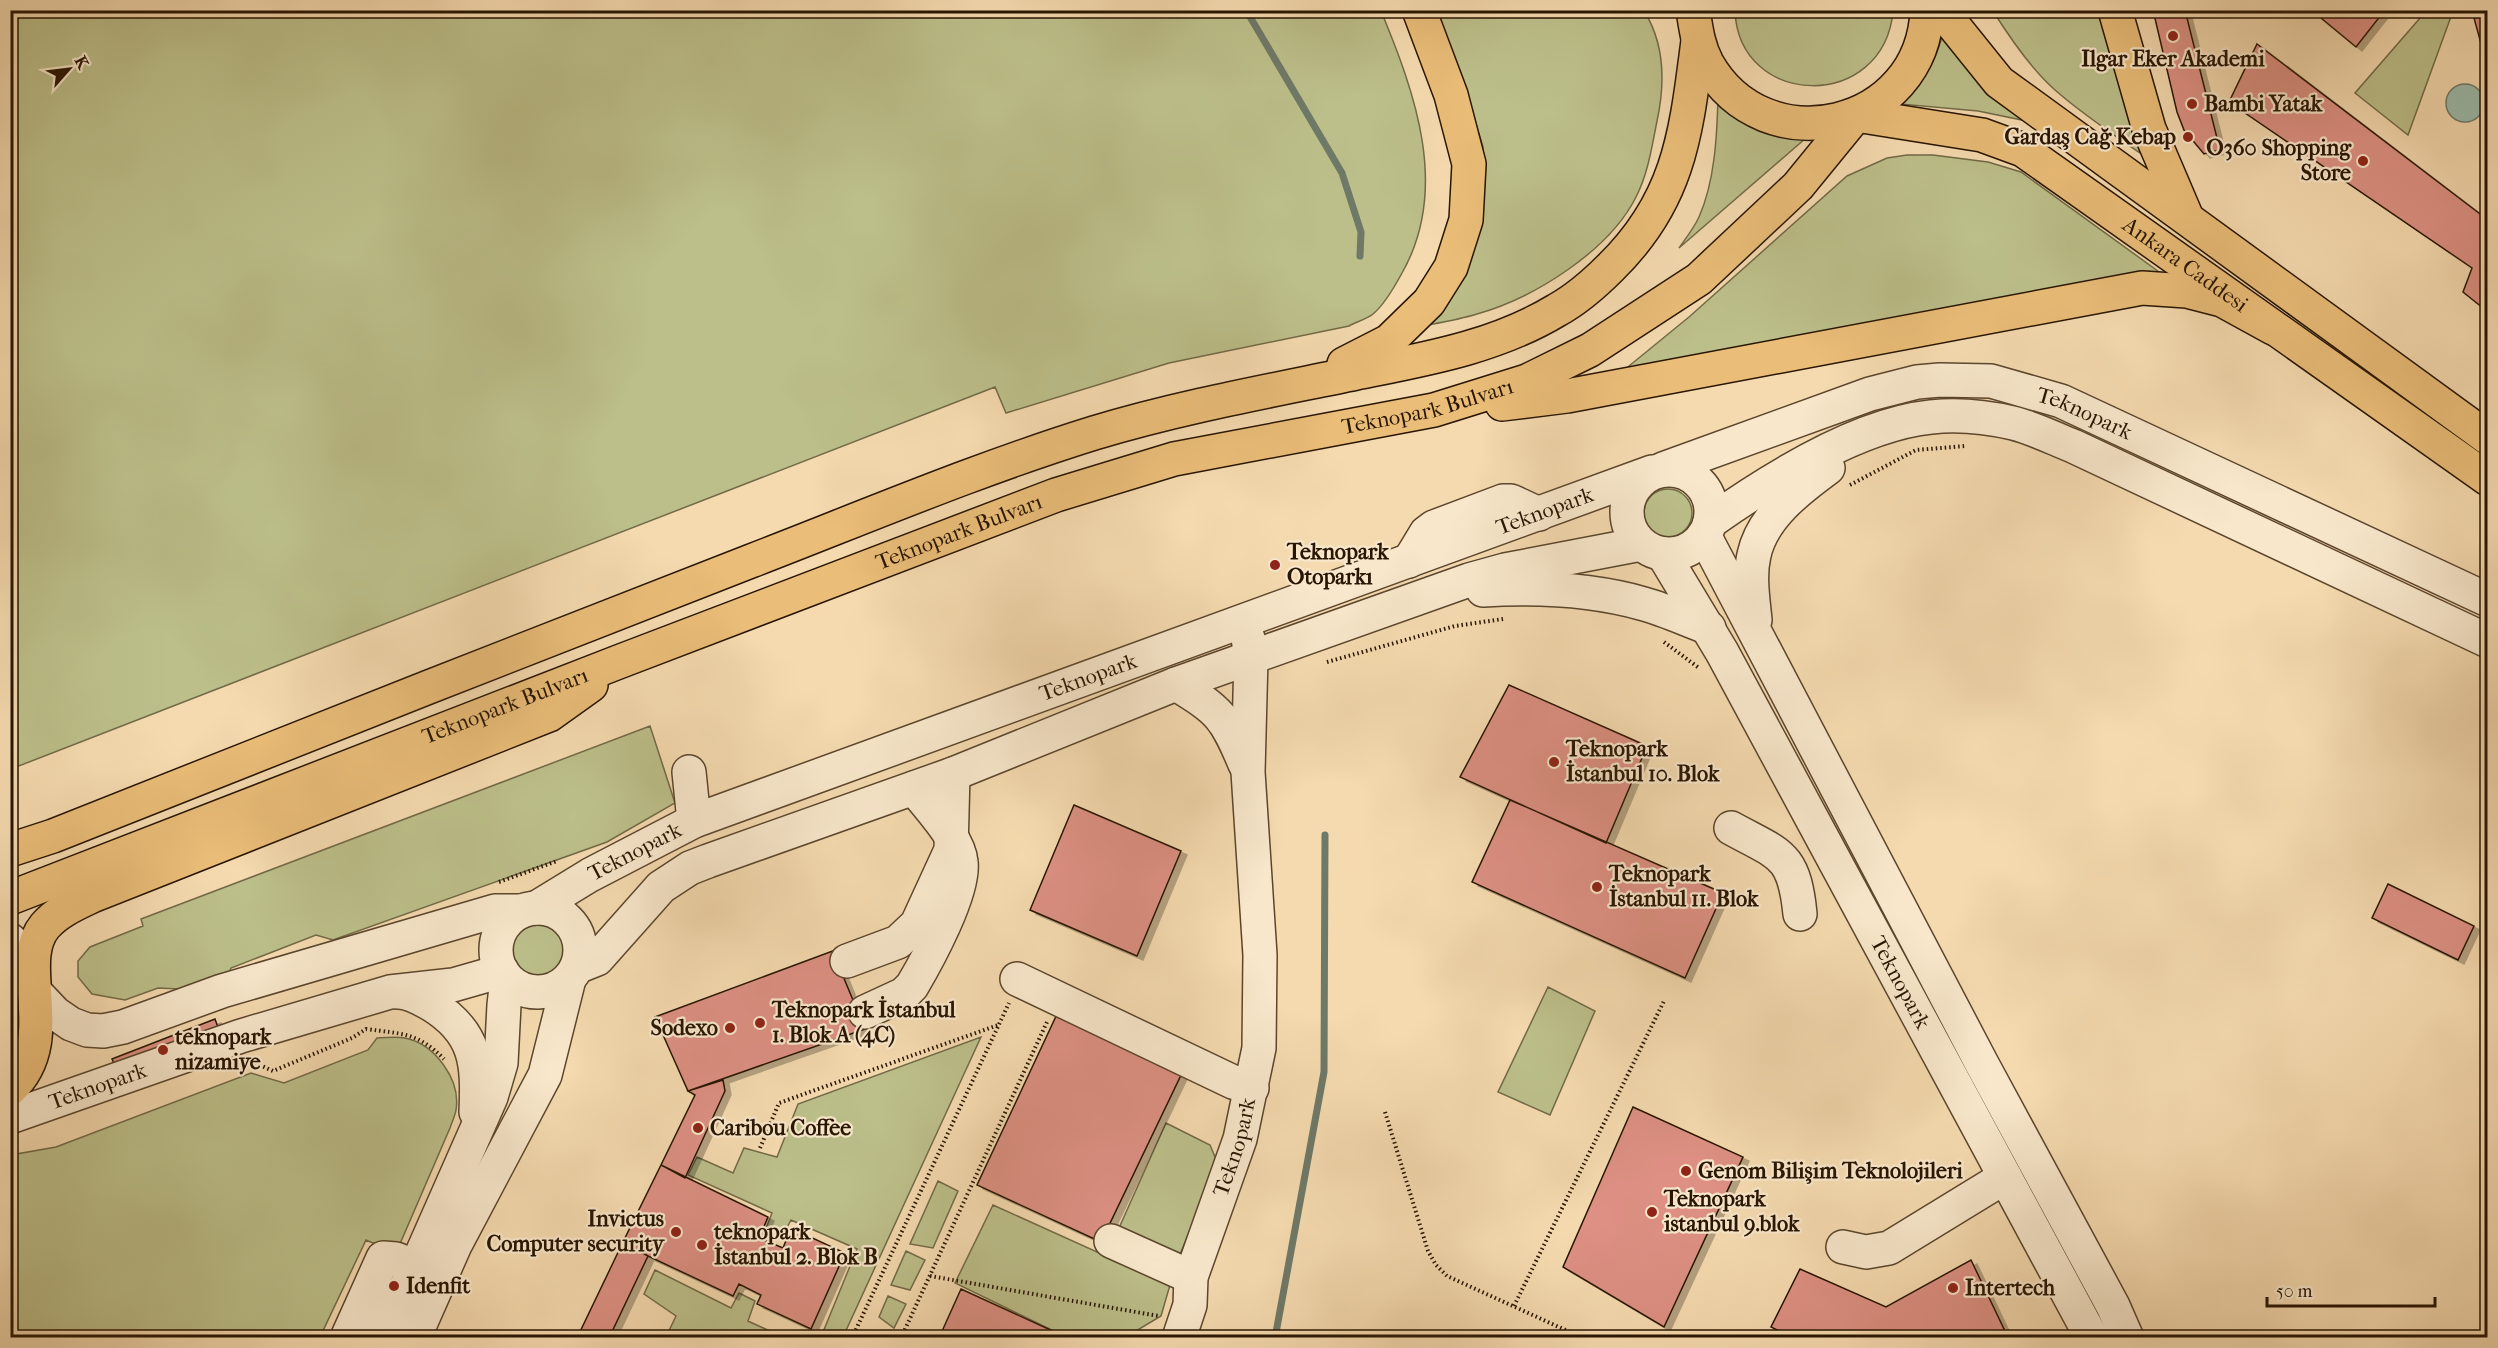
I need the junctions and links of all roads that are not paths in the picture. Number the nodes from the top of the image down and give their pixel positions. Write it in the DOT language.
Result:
graph roads {
  1 [pos="1419,10"];
  2 [pos="1675,10"];
  3 [pos="1927,10"];
  4 [pos="1941,10"];
  5 [pos="2115,10"];
  6 [pos="1695,26"];
  7 [pos="1856,114"];
  8 [pos="2188,219"];
  9 [pos="2274,328"];
  10 [pos="1302,384"];
  11 [pos="1434,410"];
  12 [pos="1878,430"];
  13 [pos="2487,438"];
  14 [pos="1658,471"];
  15 [pos="2487,479"];
  16 [pos="1707,529"];
  17 [pos="1652,549"];
  18 [pos="1430,594"];
  19 [pos="2487,600"];
  20 [pos="1246,622"];
  21 [pos="1756,634"];
  22 [pos="2487,641"];
  23 [pos="1710,650"];
  24 [pos="1251,657"];
  25 [pos="621,661"];
  26 [pos="1176,684"];
  27 [pos="689,772"];
  28 [pos="1248,772"];
  29 [pos="953,774"];
  30 [pos="914,788"];
  31 [pos="694,821"];
  32 [pos="1731,828"];
  33 [pos="53,836"];
  34 [pos="953,840"];
  35 [pos="10,842"];
  36 [pos="10,850"];
  37 [pos="10,898"];
  38 [pos="529,910"];
  39 [pos="1800,914"];
  40 [pos="10,940"];
  41 [pos="847,962"];
  42 [pos="573,973"];
  43 [pos="505,975"];
  44 [pos="1015,986"];
  45 [pos="390,992"];
  46 [pos="36,993"];
  47 [pos="865,1012"];
  48 [pos="1252,1088"];
  49 [pos="10,1089"];
  50 [pos="10,1117"];
  51 [pos="475,1134"];
  52 [pos="2005,1177"];
  53 [pos="1111,1241"];
  54 [pos="1843,1247"];
  55 [pos="416,1267"];
  56 [pos="1178,1315"];
  57 [pos="347,1338"];
  58 [pos="380,1338"];
  59 [pos="414,1338"];
  60 [pos="2092,1338"];
  61 [pos="2127,1338"];
  1 -- 10 [label="main road"];
  2 -- 6 [label="main road"];
  3 -- 7 [label="main road"];
  4 -- 8 [label="main road, Ankara Caddesi"];
  5 -- 8 [label="main road"];
  6 -- 7 [label="main road"];
  6 -- 10 [label="main road, Teknopark Bulvarı"];
  7 -- 9 [label="main road, Ankara Caddesi"];
  7 -- 11 [label="main road, Teknopark Bulvarı"];
  8 -- 13 [label="main road, Ankara Caddesi"];
  9 -- 11 [label="main road"];
  9 -- 15 [label="main road, Ankara Caddesi"];
  10 -- 33 [label="main road, Teknopark Bulvarı"];
  11 -- 25 [label="main road, Teknopark Bulvarı"];
  12 -- 16 [label="street, Teknopark"];
  12 -- 21 [label="street, Teknopark"];
  12 -- 22 [label="street, Teknopark"];
  14 -- 16 [label="street, Teknopark"];
  14 -- 17 [label="street, Teknopark"];
  14 -- 19 [label="street, Teknopark"];
  14 -- 20 [label="street, Teknopark"];
  16 -- 17 [label="street, Teknopark"];
  16 -- 21 [label="street, Teknopark"];
  17 -- 18 [label="street, Teknopark"];
  17 -- 23 [label="street, Teknopark"];
  18 -- 23 [label="street, Teknopark"];
  18 -- 24 [label="street, Teknopark"];
  20 -- 24 [label="street"];
  20 -- 31 [label="street, Teknopark"];
  21 -- 61 [label="street, Teknopark"];
  23 -- 52 [label="street, Teknopark"];
  24 -- 26 [label="street, Teknopark"];
  24 -- 28 [label="street, Teknopark"];
  25 -- 37 [label="main road, Teknopark Bulvarı"];
  25 -- 46 [label="main road"];
  26 -- 28 [label="street, Teknopark"];
  26 -- 29 [label="street, Teknopark"];
  27 -- 31 [label="street"];
  28 -- 48 [label="street, Teknopark"];
  29 -- 30 [label="street, Teknopark"];
  29 -- 34 [label="street"];
  30 -- 34 [label="street"];
  30 -- 42 [label="street, Teknopark"];
  31 -- 38 [label="street, Teknopark"];
  32 -- 39 [label="street"];
  33 -- 35 [label="main road"];
  33 -- 36 [label="main road, Teknopark Bulvarı"];
  34 -- 41 [label="street"];
  34 -- 47 [label="street"];
  38 -- 42 [label="street, Teknopark"];
  38 -- 43 [label="street, Teknopark"];
  38 -- 46 [label="street, Teknopark"];
  40 -- 46 [label="street"];
  42 -- 43 [label="street, Teknopark"];
  42 -- 59 [label="street, Teknopark"];
  43 -- 45 [label="street, Teknopark"];
  43 -- 51 [label="street, Teknopark"];
  44 -- 48 [label="street"];
  45 -- 50 [label="street, Teknopark"];
  45 -- 51 [label="street, Teknopark"];
  46 -- 49 [label="main road"];
  48 -- 56 [label="street, Teknopark"];
  51 -- 55 [label="street, Teknopark"];
  52 -- 54 [label="street"];
  52 -- 60 [label="street, Teknopark"];
  53 -- 56 [label="street"];
  55 -- 57 [label="street"];
  55 -- 58 [label="street, Teknopark"];
}
